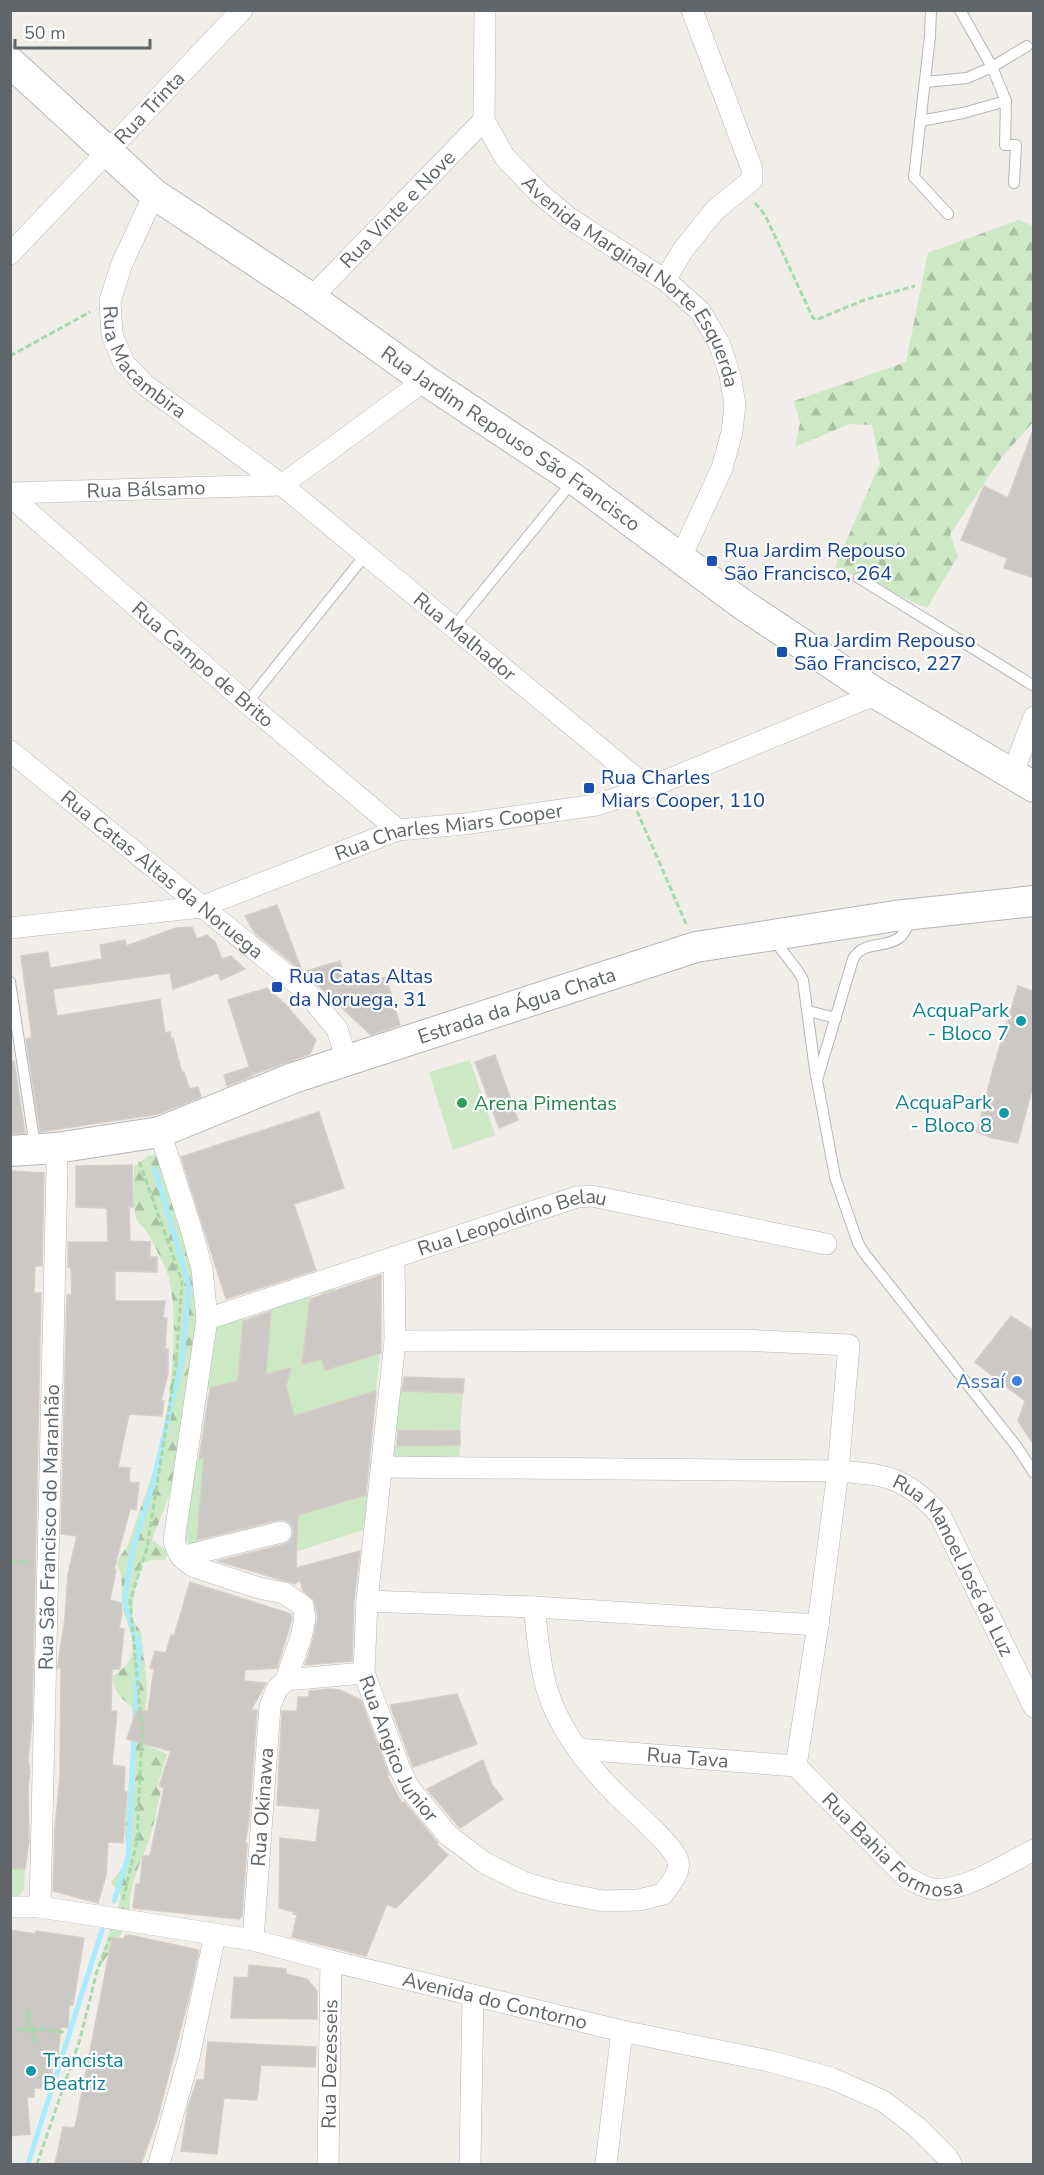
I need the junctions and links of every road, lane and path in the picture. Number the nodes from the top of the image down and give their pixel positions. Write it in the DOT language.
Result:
graph roads {
  1 [pos="242,10"];
  2 [pos="485,10"];
  3 [pos="692,10"];
  4 [pos="931,10"];
  5 [pos="960,10"];
  6 [pos="1027,46"];
  7 [pos="10,62"];
  8 [pos="992,67"];
  9 [pos="925,81"];
  10 [pos="1006,101"];
  11 [pos="484,120"];
  12 [pos="920,121"];
  13 [pos="106,152"];
  14 [pos="1014,183"];
  15 [pos="743,189"];
  16 [pos="154,194"];
  17 [pos="948,214"];
  18 [pos="10,254"];
  19 [pos="665,280"];
  20 [pos="915,286"];
  21 [pos="311,298"];
  22 [pos="110,301"];
  23 [pos="10,356"];
  24 [pos="426,380"];
  25 [pos="574,479"];
  26 [pos="282,485"];
  27 [pos="10,495"];
  28 [pos="366,554"];
  29 [pos="680,559"];
  30 [pos="859,578"];
  31 [pos="454,627"];
  32 [pos="1034,686"];
  33 [pos="877,694"];
  34 [pos="247,703"];
  35 [pos="1034,717"];
  36 [pos="10,751"];
  37 [pos="1023,781"];
  38 [pos="639,790"];
  39 [pos="398,830"];
  40 [pos="1034,902"];
  41 [pos="201,907"];
  42 [pos="912,914"];
  43 [pos="10,928"];
  44 [pos="773,935"];
  45 [pos="696,947"];
  46 [pos="10,982"];
  47 [pos="808,1011"];
  48 [pos="836,1018"];
  49 [pos="348,1061"];
  50 [pos="817,1080"];
  51 [pos="160,1132"];
  52 [pos="34,1150"];
  53 [pos="139,1161"];
  54 [pos="826,1244"];
  55 [pos="394,1257"];
  56 [pos="207,1319"];
  57 [pos="395,1341"];
  58 [pos="381,1467"];
  59 [pos="838,1471"];
  60 [pos="1034,1473"];
  61 [pos="281,1532"];
  62 [pos="181,1557"];
  63 [pos="367,1601"];
  64 [pos="534,1608"];
  65 [pos="818,1625"];
  66 [pos="364,1674"];
  67 [pos="286,1680"];
  68 [pos="1034,1707"];
  69 [pos="578,1749"];
  70 [pos="796,1766"];
  71 [pos="1034,1850"];
  72 [pos="123,1901"];
  73 [pos="10,1907"];
  74 [pos="39,1907"];
  75 [pos="112,1931"];
  76 [pos="215,1935"];
  77 [pos="253,1940"];
  78 [pos="331,1961"];
  79 [pos="473,1995"];
  80 [pos="622,2031"];
  81 [pos="64,2032"];
  82 [pos="34,2042"];
  83 [pos="37,2164"];
  84 [pos="159,2164"];
  85 [pos="328,2164"];
  86 [pos="470,2164"];
  87 [pos="606,2164"];
  88 [pos="951,2164"];
  1 -- 13 [label="street, Rua Trinta"];
  2 -- 11 [label="street, Avenida Marginal Norte Esquerda"];
  3 -- 15 [label="street"];
  4 -- 9 [label="lane"];
  5 -- 8 [label="lane"];
  6 -- 8 [label="lane"];
  7 -- 13 [label="street, Rua Jardim Repouso São Francisco"];
  8 -- 9 [label="lane"];
  8 -- 10 [label="lane"];
  9 -- 12 [label="lane"];
  10 -- 12 [label="lane"];
  10 -- 14 [label="lane"];
  11 -- 19 [label="street, Avenida Marginal Norte Esquerda"];
  11 -- 21 [label="street, Rua Vinte e Nove"];
  12 -- 17 [label="lane"];
  13 -- 16 [label="street, Rua Jardim Repouso São Francisco"];
  13 -- 18 [label="street, Rua Trinta"];
  15 -- 19 [label="street"];
  15 -- 20 [label="path"];
  16 -- 21 [label="street, Rua Jardim Repouso São Francisco"];
  16 -- 22 [label="street, Rua Macambira"];
  19 -- 29 [label="street, Avenida Marginal Norte Esquerda"];
  21 -- 24 [label="street, Rua Jardim Repouso São Francisco"];
  22 -- 23 [label="path"];
  22 -- 26 [label="street, Rua Macambira"];
  24 -- 25 [label="street, Rua Jardim Repouso São Francisco"];
  24 -- 26 [label="street"];
  25 -- 29 [label="street, Rua Jardim Repouso São Francisco"];
  25 -- 31 [label="lane"];
  26 -- 27 [label="street, Rua Bálsamo"];
  26 -- 28 [label="street, Rua Malhador"];
  27 -- 34 [label="street, Rua Campo de Brito"];
  28 -- 31 [label="street, Rua Malhador"];
  28 -- 34 [label="lane"];
  29 -- 33 [label="street, Rua Jardim Repouso São Francisco"];
  30 -- 32 [label="lane"];
  31 -- 38 [label="street, Rua Malhador"];
  33 -- 37 [label="street, Rua Jardim Repouso São Francisco"];
  33 -- 38 [label="street, Rua Charles Miars Cooper"];
  34 -- 39 [label="street, Rua Campo de Brito"];
  35 -- 37 [label="street"];
  36 -- 41 [label="street, Rua Catas Altas da Noruega"];
  38 -- 39 [label="street, Rua Charles Miars Cooper"];
  38 -- 45 [label="path"];
  39 -- 41 [label="street, Rua Charles Miars Cooper"];
  40 -- 42 [label="street, Estrada da Água Chata"];
  41 -- 43 [label="street, Rua Charles Miars Cooper"];
  41 -- 49 [label="street, Rua Catas Altas da Noruega"];
  42 -- 44 [label="street, Estrada da Água Chata"];
  42 -- 48 [label="lane"];
  44 -- 45 [label="street, Estrada da Água Chata"];
  44 -- 47 [label="lane"];
  45 -- 49 [label="street, Estrada da Água Chata"];
  46 -- 52 [label="lane"];
  47 -- 48 [label="lane"];
  47 -- 50 [label="lane"];
  48 -- 50 [label="lane"];
  49 -- 51 [label="street, Estrada da Água Chata"];
  50 -- 60 [label="lane"];
  51 -- 52 [label="street, Estrada da Água Chata"];
  51 -- 56 [label="street"];
  52 -- 74 [label="street, Rua São Francisco do Maranhão"];
  53 -- 72 [label="path"];
  54 -- 55 [label="street, Rua Leopoldino Belau"];
  55 -- 56 [label="street, Rua Leopoldino Belau"];
  55 -- 57 [label="street, Rua Angico Junior"];
  56 -- 62 [label="street"];
  57 -- 58 [label="street, Rua Angico Junior"];
  57 -- 59 [label="street"];
  58 -- 59 [label="street, Rua Manoel José da Luz"];
  58 -- 63 [label="street, Rua Angico Junior"];
  59 -- 65 [label="street"];
  59 -- 68 [label="street, Rua Manoel José da Luz"];
  61 -- 62 [label="street"];
  62 -- 67 [label="street, Rua Okinawa"];
  63 -- 64 [label="street"];
  63 -- 66 [label="street, Rua Angico Junior"];
  64 -- 65 [label="street"];
  64 -- 69 [label="street"];
  65 -- 70 [label="street"];
  66 -- 67 [label="street"];
  66 -- 69 [label="street, Rua Angico Junior"];
  67 -- 77 [label="street, Rua Okinawa"];
  69 -- 70 [label="street, Rua Tava"];
  70 -- 71 [label="street, Rua Bahia Formosa"];
  73 -- 74 [label="street, Avenida do Contorno"];
  74 -- 76 [label="street, Avenida do Contorno"];
  75 -- 83 [label="path"];
  76 -- 77 [label="street, Avenida do Contorno"];
  76 -- 84 [label="street"];
  77 -- 78 [label="street, Avenida do Contorno"];
  78 -- 79 [label="street, Avenida do Contorno"];
  78 -- 85 [label="street, Rua Dezesseis"];
  79 -- 80 [label="street, Avenida do Contorno"];
  79 -- 86 [label="street"];
  80 -- 87 [label="street"];
  80 -- 88 [label="street, Avenida do Contorno"];
  81 -- 82 [label="path"];
}
